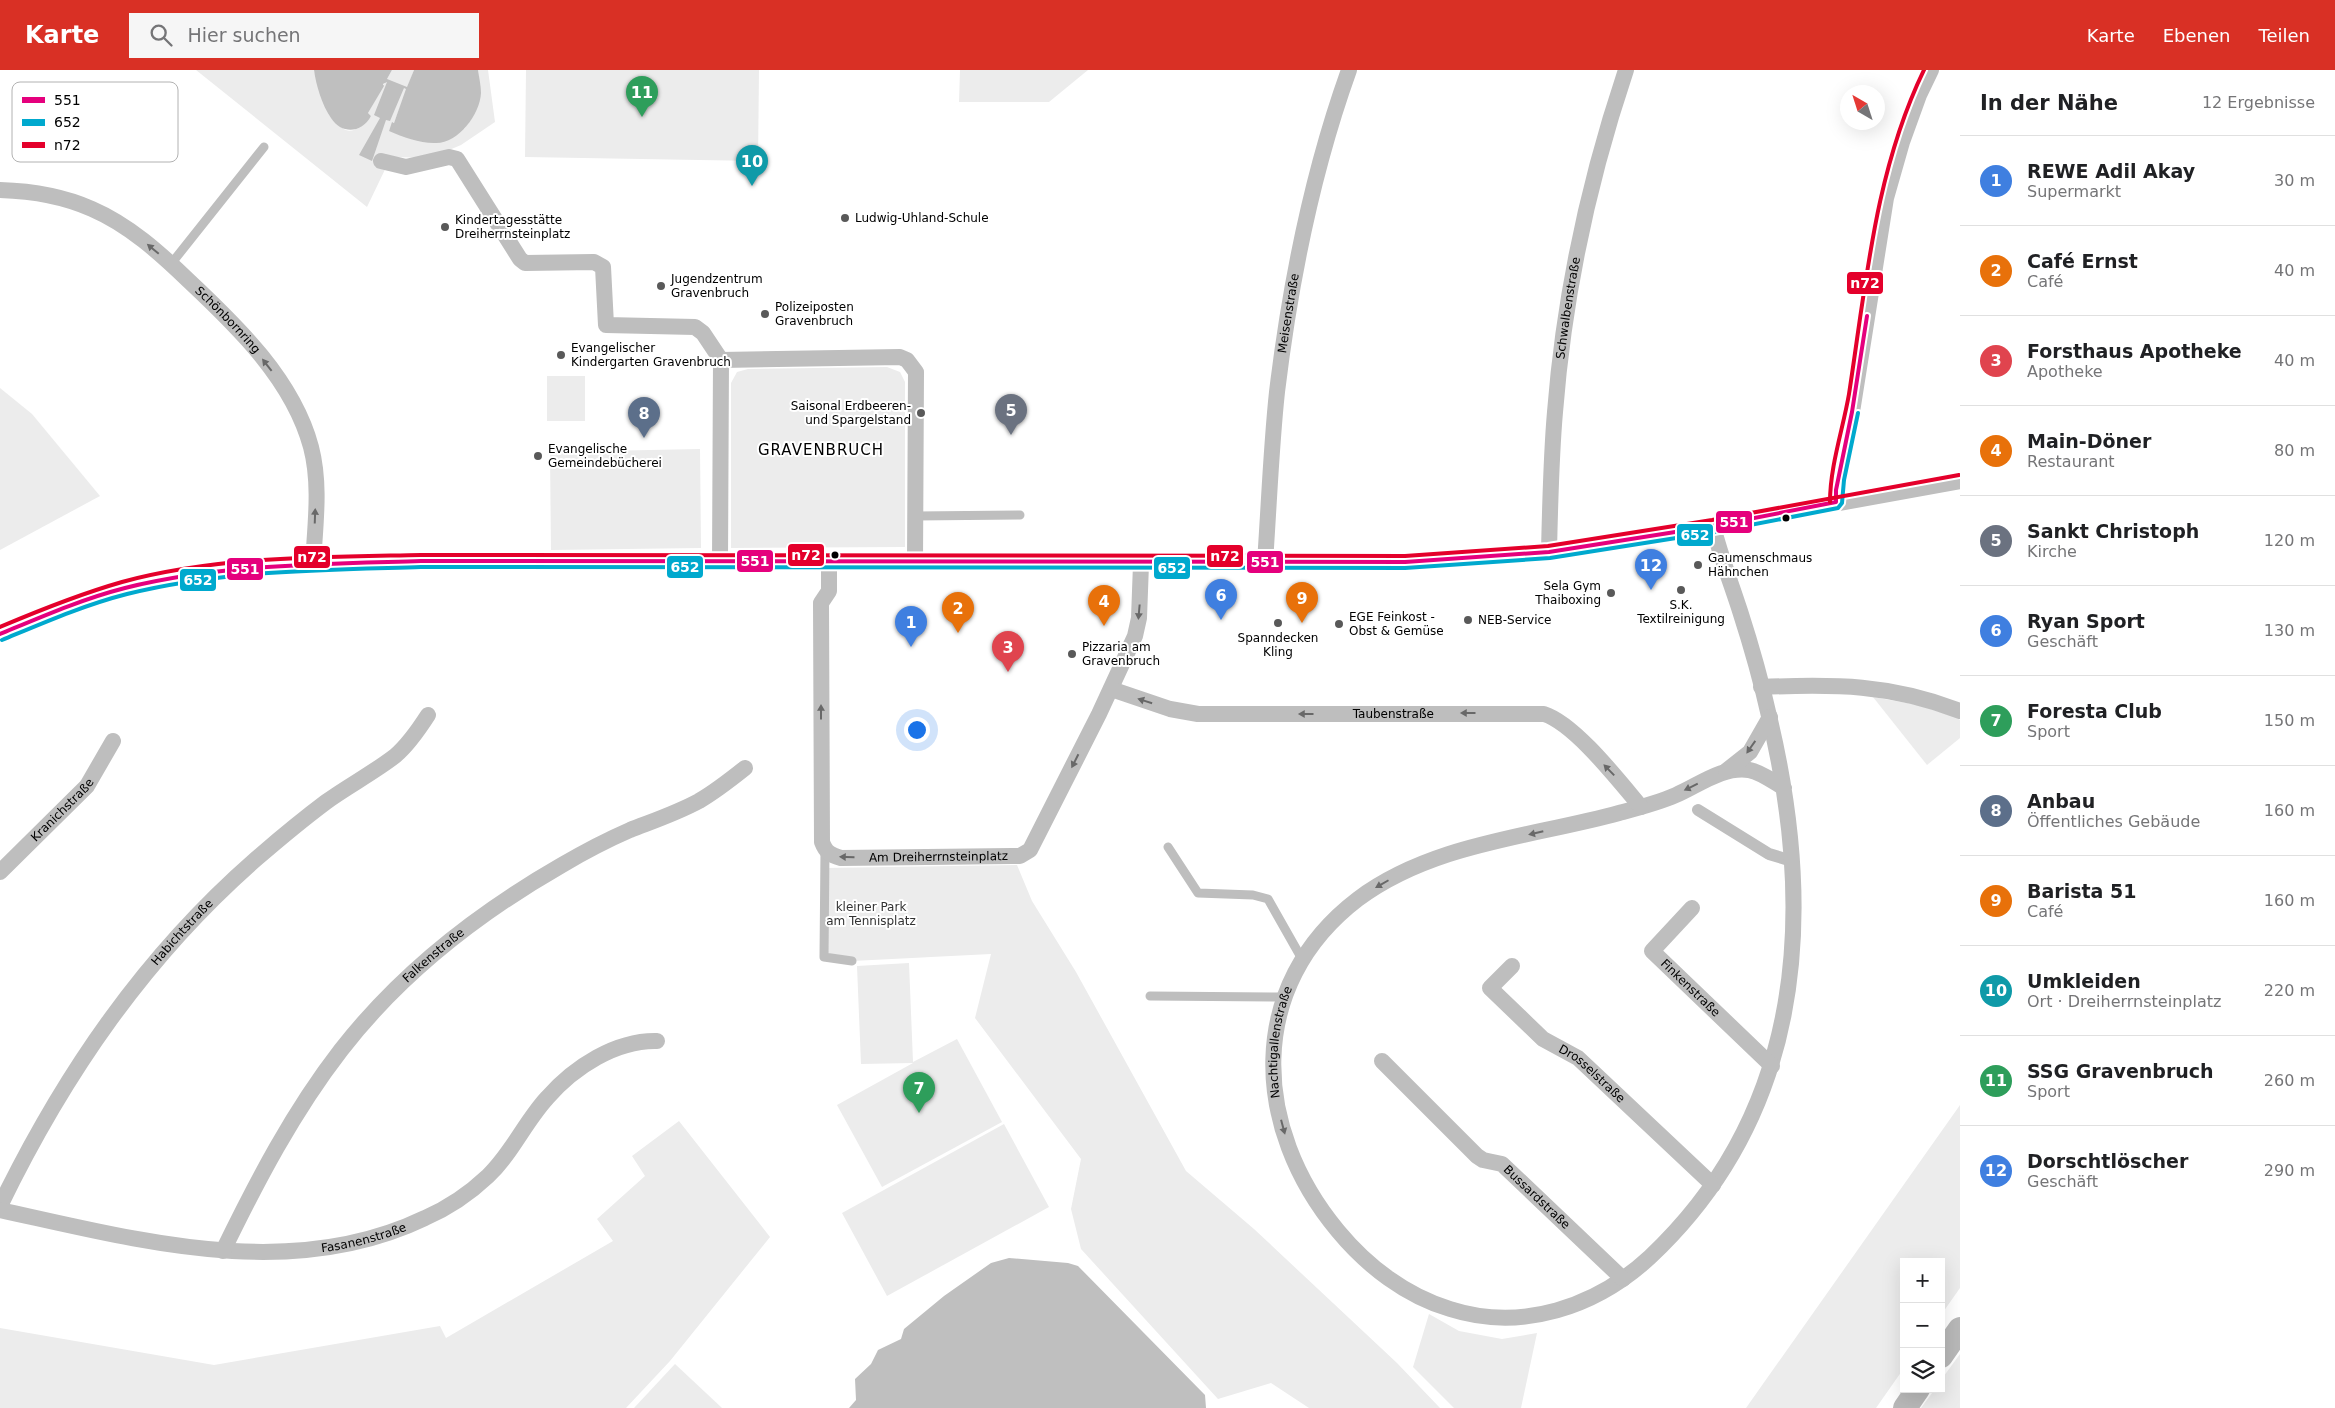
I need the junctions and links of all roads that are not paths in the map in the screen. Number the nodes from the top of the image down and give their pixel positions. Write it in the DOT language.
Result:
graph roads {
  1 [pos="1349,70"];
  2 [pos="1626,70"];
  3 [pos="1931,70"];
  4 [pos="264,147"];
  5 [pos="381,160"];
  6 [pos="0,190"];
  7 [pos="171,264"];
  8 [pos="721,360"];
  9 [pos="1960,481"];
  10 [pos="1836,502"];
  11 [pos="916,516"];
  12 [pos="1020,516"];
  13 [pos="1713,526"];
  14 [pos="1548,552"];
  15 [pos="720,562"];
  16 [pos="1265,562"];
  17 [pos="915,563"];
  18 [pos="313,564"];
  19 [pos="829,564"];
  20 [pos="1141,564"];
  21 [pos="0,634"];
  22 [pos="1761,687"];
  23 [pos="1111,689"];
  24 [pos="1960,711"];
  25 [pos="428,715"];
  26 [pos="1770,717"];
  27 [pos="113,741"];
  28 [pos="745,768"];
  29 [pos="1726,771"];
  30 [pos="1784,788"];
  31 [pos="1641,807"];
  32 [pos="1698,810"];
  33 [pos="1168,848"];
  34 [pos="825,851"];
  35 [pos="1792,861"];
  36 [pos="0,872"];
  37 [pos="1692,908"];
  38 [pos="1302,959"];
  39 [pos="852,961"];
  40 [pos="1512,966"];
  41 [pos="1150,996"];
  42 [pos="1286,997"];
  43 [pos="657,1042"];
  44 [pos="1382,1062"];
  45 [pos="1772,1066"];
  46 [pos="1714,1185"];
  47 [pos="0,1206"];
  48 [pos="0,1210"];
  49 [pos="223,1251"];
  50 [pos="1623,1278"];
  51 [pos="1960,1329"];
  52 [pos="1945,1350"];
  53 [pos="1915,1393"];
  54 [pos="1905,1408"];
  1 -- 16 [label="street, Meisenstraße"];
  2 -- 14 [label="street, Schwalbenstraße"];
  3 -- 10 [label="street"];
  4 -- 7 [label="lane"];
  5 -- 8 [label="street"];
  7 -- 6 [label="street, Schönbornring, one-way"];
  18 -- 7 [label="street, Schönbornring, one-way"];
  8 -- 11 [label="street"];
  8 -- 15 [label="street"];
  9 -- 10 [label="street"];
  10 -- 13 [label="street"];
  11 -- 12 [label="lane"];
  11 -- 17 [label="street"];
  13 -- 14 [label="street"];
  13 -- 22 [label="street, Nachtigallenstraße"];
  14 -- 16 [label="street"];
  15 -- 18 [label="street"];
  15 -- 19 [label="street"];
  16 -- 20 [label="street"];
  17 -- 19 [label="street"];
  17 -- 20 [label="street"];
  18 -- 21 [label="street"];
  34 -- 19 [label="street, one-way"];
  20 -- 23 [label="street, Am Dreiherrnsteinplatz, one-way"];
  22 -- 24 [label="street"];
  22 -- 26 [label="street, Nachtigallenstraße"];
  31 -- 23 [label="street, Taubenstraße, one-way"];
  23 -- 34 [label="street, Am Dreiherrnsteinplatz, one-way"];
  25 -- 47 [label="street, Habichtstraße"];
  26 -- 29 [label="street, Nachtigallenstraße, one-way"];
  26 -- 30 [label="street, Nachtigallenstraße"];
  27 -- 36 [label="street, Kranichstraße"];
  28 -- 49 [label="street, Falkenstraße"];
  29 -- 30 [label="street, Nachtigallenstraße"];
  29 -- 31 [label="street, Nachtigallenstraße, one-way"];
  30 -- 35 [label="street, Nachtigallenstraße"];
  31 -- 38 [label="street, Nachtigallenstraße, one-way"];
  32 -- 35 [label="street"];
  33 -- 38 [label="lane"];
  34 -- 39 [label="lane"];
  35 -- 45 [label="street, Nachtigallenstraße"];
  37 -- 45 [label="street, Finkenstraße"];
  38 -- 42 [label="street, Nachtigallenstraße"];
  40 -- 46 [label="street, Drosselstraße"];
  41 -- 42 [label="lane"];
  42 -- 50 [label="street, Nachtigallenstraße, one-way"];
  43 -- 49 [label="street, Fasanenstraße"];
  44 -- 50 [label="street, Bussardstraße"];
  45 -- 46 [label="street, Nachtigallenstraße"];
  46 -- 50 [label="street, Nachtigallenstraße"];
  48 -- 49 [label="street, Fasanenstraße"];
  51 -- 52 [label="main road"];
  53 -- 54 [label="main road"];
}
